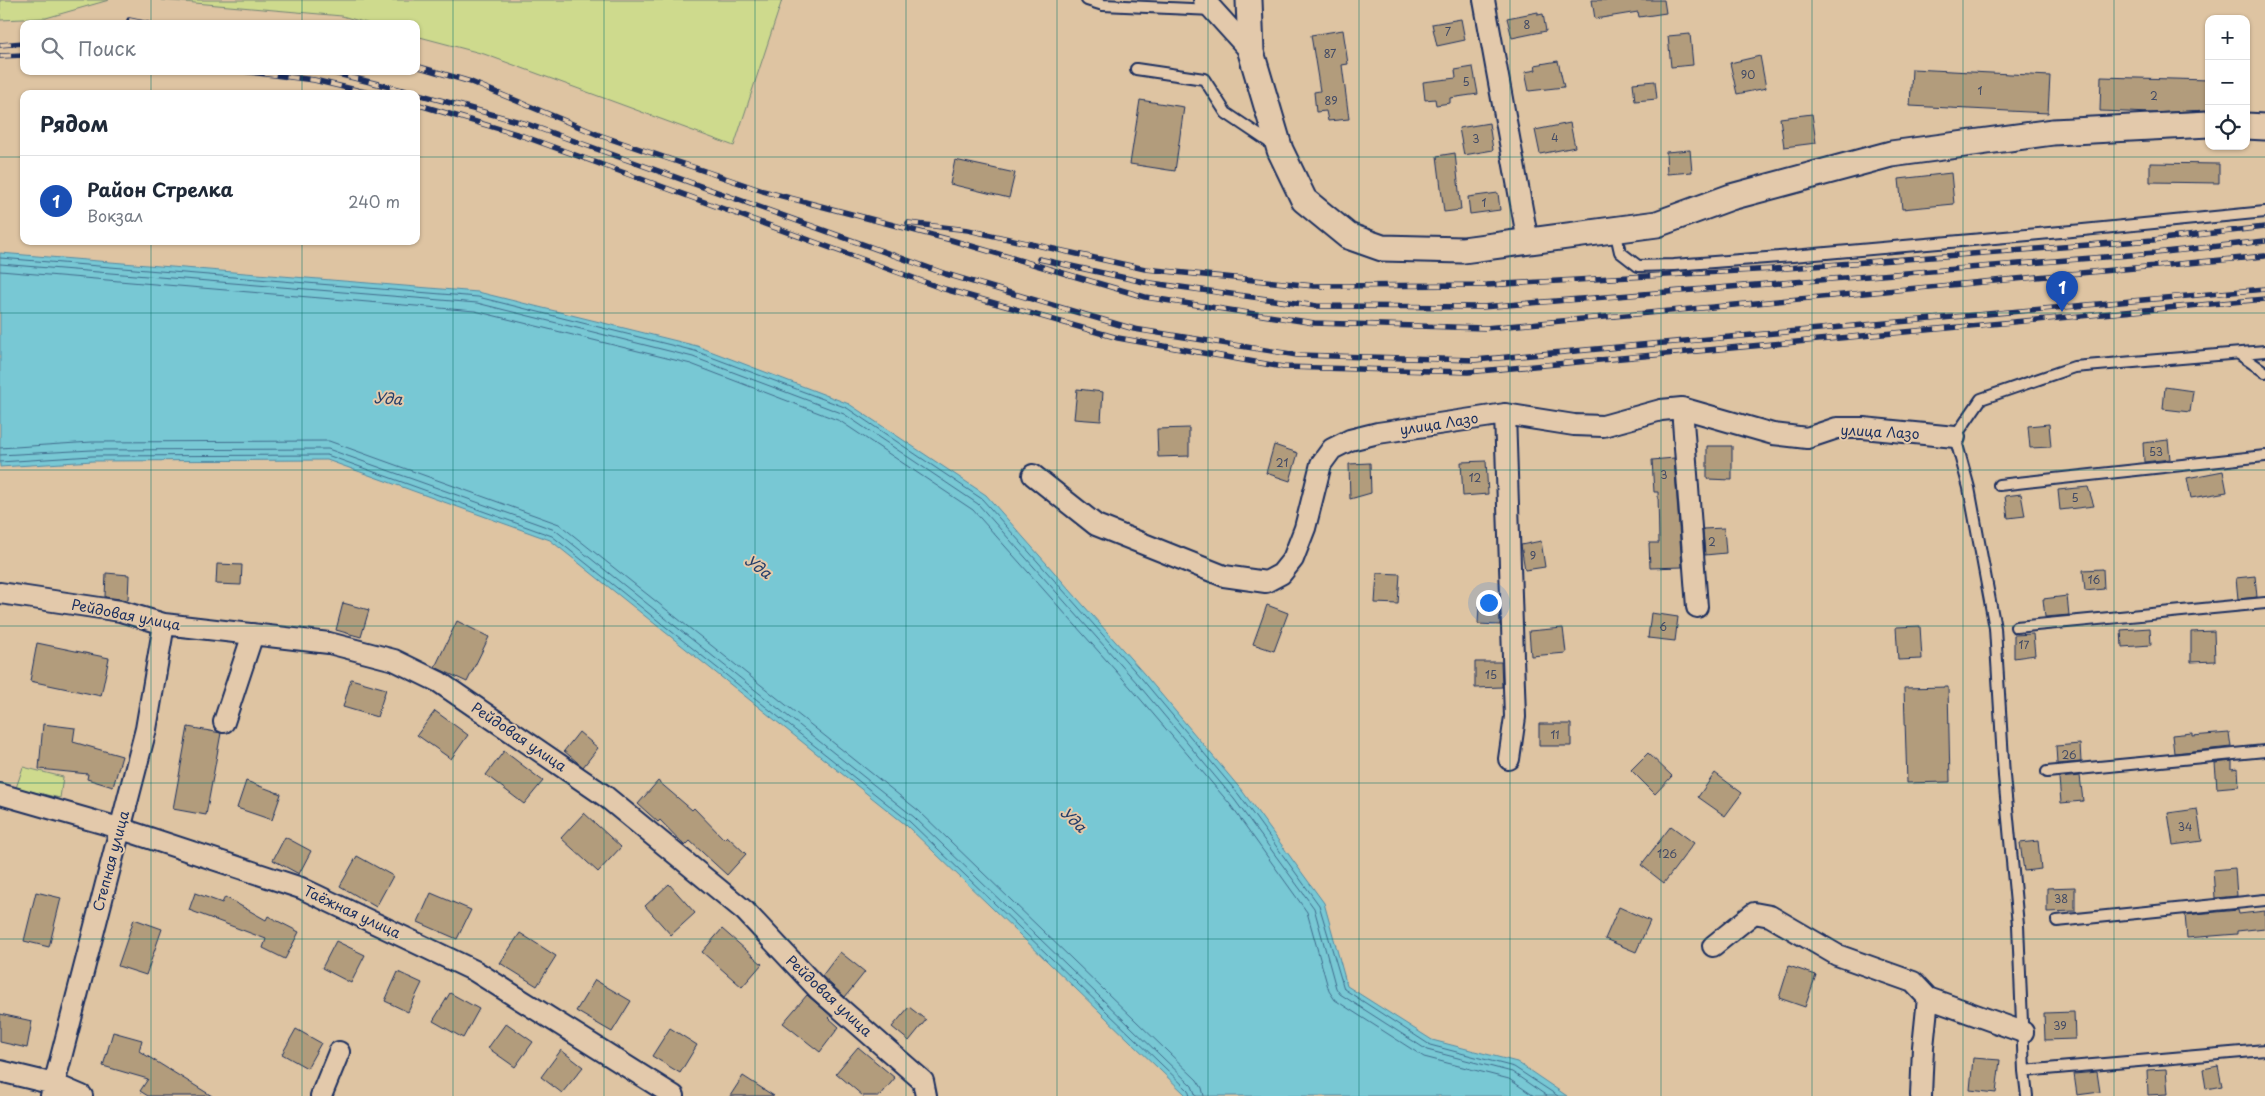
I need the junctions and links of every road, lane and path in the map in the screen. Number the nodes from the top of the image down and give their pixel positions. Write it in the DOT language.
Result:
graph roads {
  1 [pos="1088,0"];
  2 [pos="1249,0"];
  3 [pos="1484,0"];
  4 [pos="1209,5"];
  5 [pos="1251,52"];
  6 [pos="1136,68"];
  7 [pos="2205,124"];
  8 [pos="2250,126"];
  9 [pos="2265,127"];
  10 [pos="1280,150"];
  11 [pos="2265,212"];
  12 [pos="1615,230"];
  13 [pos="1528,242"];
  14 [pos="2265,351"];
  15 [pos="2238,354"];
  16 [pos="2265,372"];
  17 [pos="1682,408"];
  18 [pos="1505,414"];
  19 [pos="1955,438"];
  20 [pos="2265,456"];
  21 [pos="1032,475"];
  22 [pos="1999,485"];
  23 [pos="0,593"];
  24 [pos="2265,603"];
  25 [pos="1697,607"];
  26 [pos="164,624"];
  27 [pos="2016,627"];
  28 [pos="253,634"];
  29 [pos="224,722"];
  30 [pos="2265,751"];
  31 [pos="1509,759"];
  32 [pos="2047,772"];
  33 [pos="0,794"];
  34 [pos="119,828"];
  35 [pos="2265,900"];
  36 [pos="2057,921"];
  37 [pos="1713,946"];
  38 [pos="1928,998"];
  39 [pos="2023,1032"];
  40 [pos="2265,1050"];
  41 [pos="339,1052"];
  42 [pos="0,1071"];
  43 [pos="2024,1071"];
  44 [pos="52,1090"];
  45 [pos="82,1096"];
  46 [pos="321,1096"];
  47 [pos="674,1096"];
  48 [pos="926,1096"];
  49 [pos="1922,1096"];
  50 [pos="2026,1096"];
  1 -- 4 [label="lane"];
  2 -- 5 [label="street"];
  3 -- 13 [label="street"];
  4 -- 5 [label="street"];
  5 -- 10 [label="street"];
  6 -- 10 [label="lane"];
  7 -- 12 [label="street"];
  8 -- 9 [label="street"];
  10 -- 13 [label="street"];
  11 -- 12 [label="lane"];
  12 -- 13 [label="street"];
  14 -- 15 [label="lane"];
  15 -- 16 [label="lane"];
  15 -- 19 [label="lane"];
  17 -- 18 [label="street, улица Лазо"];
  17 -- 19 [label="street, улица Лазо"];
  17 -- 25 [label="street"];
  18 -- 21 [label="street, улица Лазо"];
  18 -- 31 [label="street"];
  19 -- 39 [label="lane"];
  20 -- 22 [label="lane"];
  23 -- 26 [label="street, Рейдовая улица"];
  24 -- 27 [label="lane"];
  26 -- 28 [label="street, Рейдовая улица"];
  26 -- 34 [label="street, Степная улица"];
  28 -- 29 [label="street"];
  28 -- 48 [label="street, Рейдовая улица"];
  30 -- 32 [label="lane"];
  33 -- 34 [label="street, Таёжная улица"];
  34 -- 44 [label="street, Степная улица"];
  34 -- 47 [label="street, Таёжная улица"];
  35 -- 36 [label="lane"];
  37 -- 38 [label="street"];
  38 -- 39 [label="street"];
  38 -- 49 [label="street"];
  39 -- 43 [label="lane"];
  40 -- 43 [label="lane"];
  41 -- 46 [label="street"];
  42 -- 44 [label="street"];
  43 -- 50 [label="lane"];
  44 -- 45 [label="street"];
}
